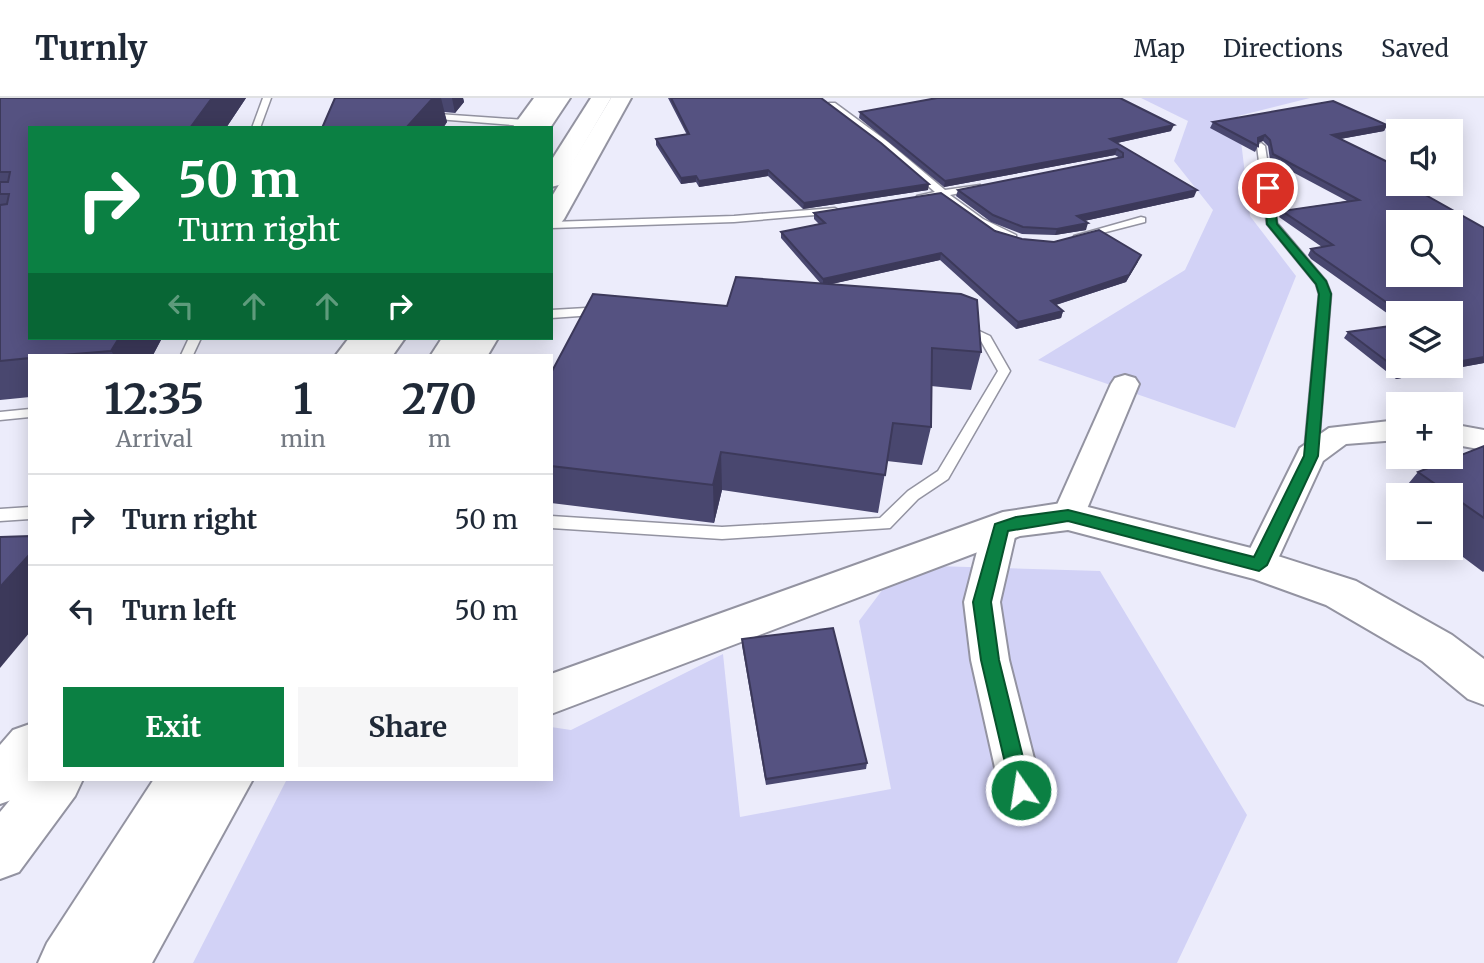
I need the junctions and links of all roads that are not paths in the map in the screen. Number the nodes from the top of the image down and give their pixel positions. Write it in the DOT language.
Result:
graph roads {
  1 [pos="267,98"];
  2 [pos="425,98"];
  3 [pos="544,98"];
  4 [pos="560,98"];
  5 [pos="601,98"];
  6 [pos="621,98"];
  7 [pos="832,105"];
  8 [pos="257,126"];
  9 [pos="529,126"];
  10 [pos="1261,146"];
  11 [pos="553,177"];
  12 [pos="995,184"];
  13 [pos="942,194"];
  14 [pos="902,201"];
  15 [pos="851,209"];
  16 [pos="553,216"];
  17 [pos="1141,220"];
  18 [pos="553,225"];
  19 [pos="1021,240"];
  20 [pos="1064,240"];
  21 [pos="620,310"];
  22 [pos="553,314"];
  23 [pos="945,321"];
  24 [pos="363,340"];
  25 [pos="352,354"];
  26 [pos="1125,384"];
  27 [pos="28,413"];
  28 [pos="0,416"];
  29 [pos="1386,431"];
  30 [pos="1463,436"];
  31 [pos="1484,440"];
  32 [pos="1311,456"];
  33 [pos="28,513"];
  34 [pos="0,515"];
  35 [pos="1087,520"];
  36 [pos="553,522"];
  37 [pos="1000,528"];
  38 [pos="1259,565"];
  39 [pos="1484,685"];
  40 [pos="553,693"];
  41 [pos="28,748"];
  42 [pos="0,781"];
  43 [pos="56,781"];
  44 [pos="182,781"];
  45 [pos="227,781"];
  46 [pos="1021,790"];
  47 [pos="0,853"];
  48 [pos="67,963"];
  49 [pos="120,963"];
  1 -- 8 [label="lane"];
  2 -- 9 [label="lane"];
  3 -- 9 [label="main road"];
  4 -- 9 [label="main road"];
  5 -- 11 [label="main road"];
  6 -- 16 [label="main road"];
  7 -- 13 [label="lane"];
  10 -- 32 [label="lane"];
  12 -- 13 [label="lane"];
  13 -- 14 [label="lane"];
  13 -- 19 [label="lane"];
  15 -- 18 [label="lane"];
  17 -- 20 [label="lane"];
  21 -- 22 [label="lane"];
  23 -- 36 [label="lane"];
  24 -- 25 [label="main road"];
  26 -- 35 [label="street"];
  27 -- 28 [label="lane"];
  29 -- 32 [label="street"];
  30 -- 31 [label="street"];
  32 -- 38 [label="street"];
  33 -- 34 [label="lane"];
  35 -- 37 [label="main road"];
  35 -- 38 [label="main road"];
  37 -- 40 [label="main road"];
  37 -- 46 [label="street"];
  38 -- 39 [label="main road"];
  41 -- 42 [label="main road"];
  43 -- 47 [label="main road"];
  44 -- 48 [label="main road"];
  45 -- 49 [label="main road"];
}
